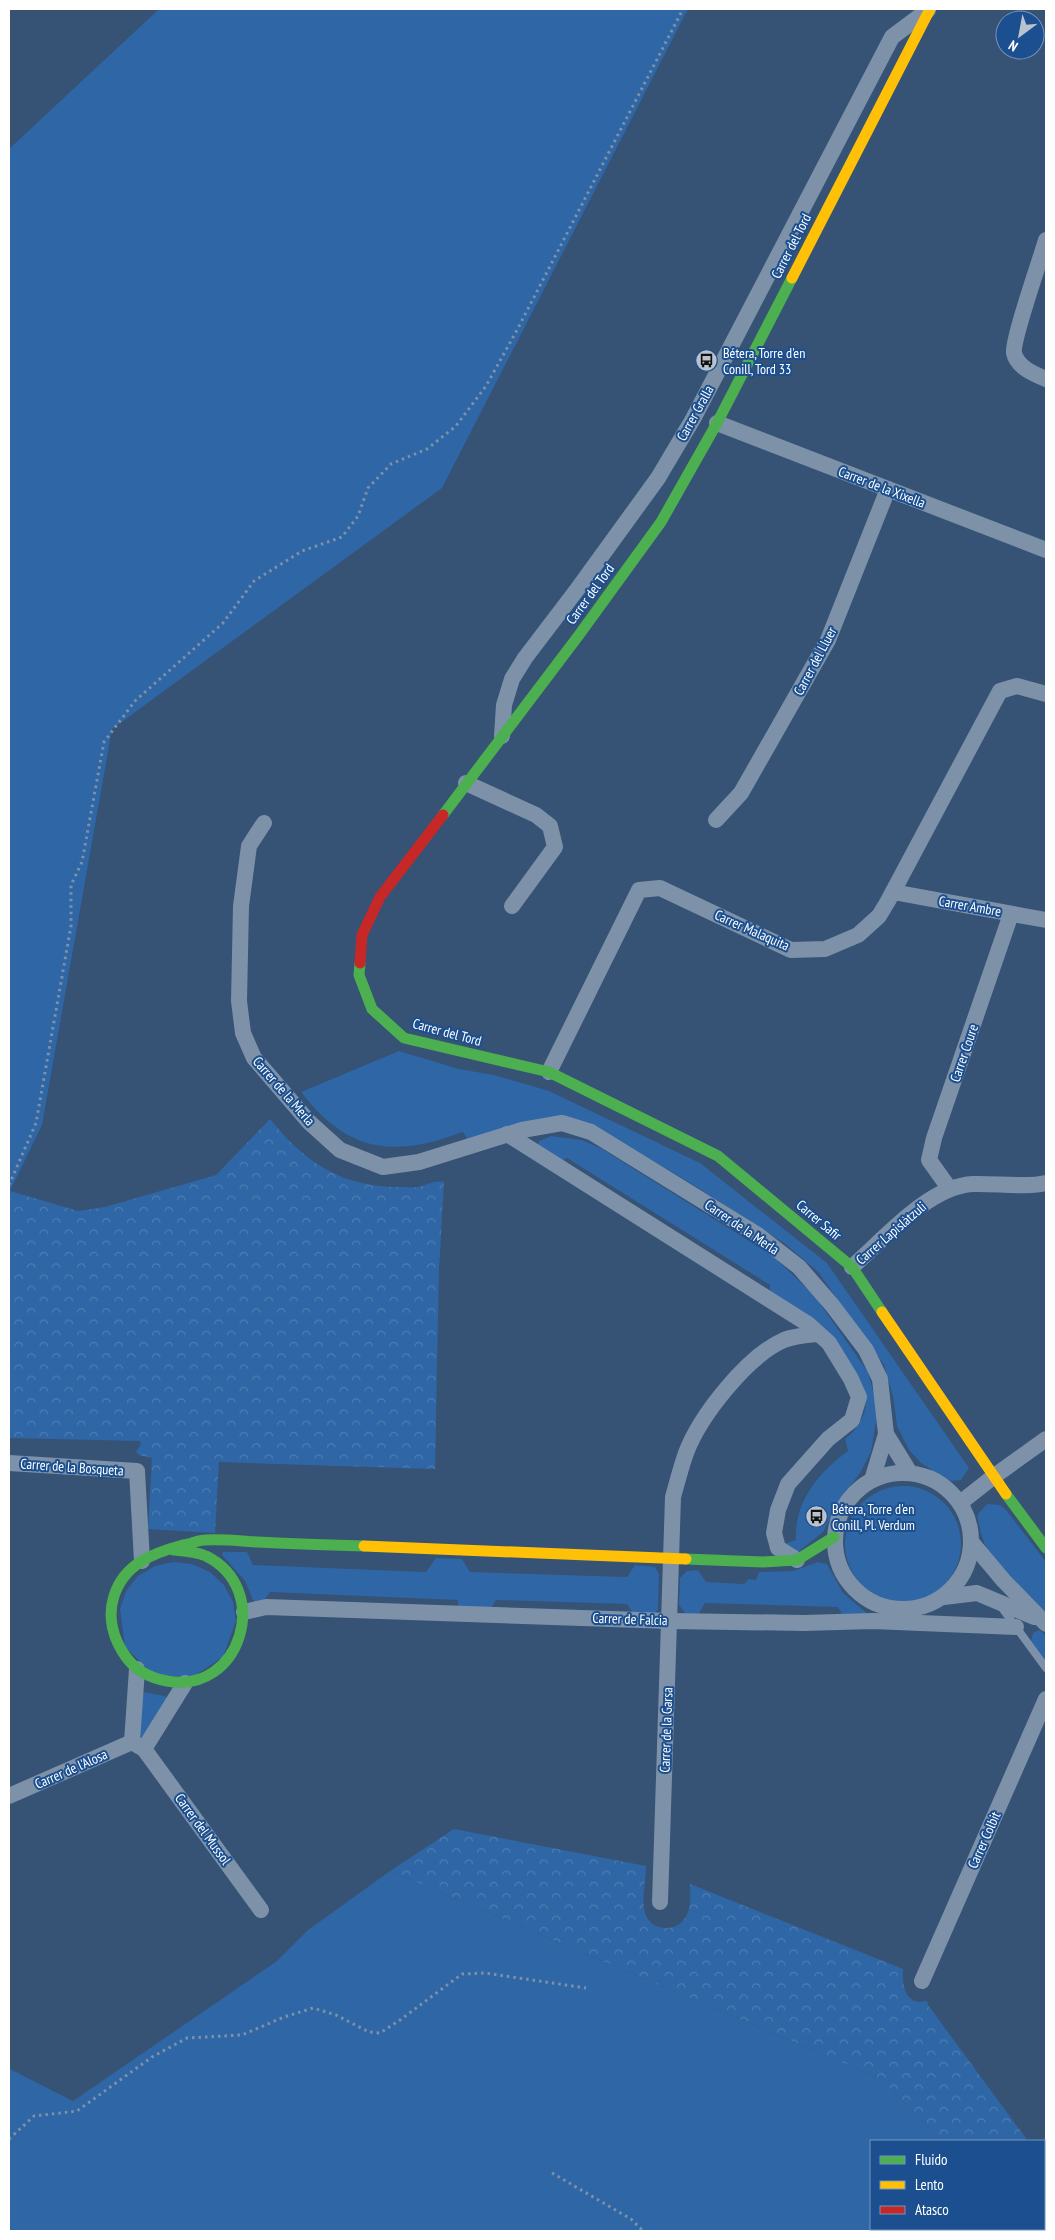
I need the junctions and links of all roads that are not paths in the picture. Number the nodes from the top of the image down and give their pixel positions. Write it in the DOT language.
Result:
graph roads {
  1 [pos="930,9"];
  2 [pos="1046,240"];
  3 [pos="1046,379"];
  4 [pos="718,423"];
  5 [pos="888,489"];
  6 [pos="1046,550"];
  7 [pos="1046,694"];
  8 [pos="502,736"];
  9 [pos="466,783"];
  10 [pos="716,820"];
  11 [pos="264,823"];
  12 [pos="893,892"];
  13 [pos="512,906"];
  14 [pos="1012,914"];
  15 [pos="1046,920"];
  16 [pos="549,1072"];
  17 [pos="507,1134"];
  18 [pos="1046,1183"];
  19 [pos="949,1188"];
  20 [pos="852,1267"];
  21 [pos="818,1334"];
  22 [pos="886,1434"];
  23 [pos="1046,1439"];
  24 [pos="9,1463"];
  25 [pos="910,1473"];
  26 [pos="993,1477"];
  27 [pos="872,1480"];
  28 [pos="960,1503"];
  29 [pos="834,1537"];
  30 [pos="972,1543"];
  31 [pos="1046,1548"];
  32 [pos="173,1550"];
  33 [pos="671,1559"];
  34 [pos="797,1560"];
  35 [pos="142,1561"];
  36 [pos="944,1597"];
  37 [pos="998,1602"];
  38 [pos="244,1612"];
  39 [pos="670,1621"];
  40 [pos="1045,1622"];
  41 [pos="1016,1627"];
  42 [pos="1046,1668"];
  43 [pos="137,1669"];
  44 [pos="185,1683"];
  45 [pos="1046,1699"];
  46 [pos="138,1746"];
  47 [pos="9,1796"];
  48 [pos="660,1902"];
  49 [pos="261,1910"];
  50 [pos="922,1981"];
  1 -- 4 [label="street, Carrer del Tord"];
  1 -- 8 [label="street, Carrer Gralla"];
  2 -- 3 [label="street"];
  4 -- 5 [label="street, Carrer de la Xixella"];
  4 -- 8 [label="street, Carrer del Tord"];
  5 -- 6 [label="street, Carrer de la Xixella"];
  5 -- 10 [label="street, Carrer del Lluer"];
  7 -- 12 [label="street, Carrer Malaquita"];
  8 -- 9 [label="street, Carrer del Tord"];
  9 -- 13 [label="street"];
  9 -- 16 [label="street, Carrer del Tord"];
  11 -- 17 [label="street, Carrer de la Merla"];
  12 -- 14 [label="street, Carrer Ambre"];
  12 -- 16 [label="street, Carrer Malaquita"];
  14 -- 15 [label="street, Carrer Ambre"];
  14 -- 19 [label="street, Carrer Coure"];
  16 -- 20 [label="street, Carrer Safir"];
  17 -- 21 [label="street"];
  17 -- 22 [label="street, Carrer de la Merla"];
  18 -- 19 [label="street, Carrer Lapislàtzuli"];
  19 -- 20 [label="street, Carrer Lapislàtzuli"];
  20 -- 26 [label="street, Carrer Safir"];
  21 -- 33 [label="street, Carrer de la Garsa"];
  21 -- 34 [label="street"];
  22 -- 25 [label="street, Carrer de la Merla"];
  22 -- 27 [label="street, Carrer de la Merla"];
  23 -- 26 [label="street"];
  24 -- 35 [label="street, Carrer de la Bosqueta"];
  25 -- 27 [label="street"];
  25 -- 28 [label="street"];
  26 -- 28 [label="street"];
  26 -- 31 [label="street, Carrer Safir"];
  27 -- 29 [label="street"];
  28 -- 30 [label="street"];
  29 -- 34 [label="street"];
  29 -- 36 [label="street"];
  30 -- 36 [label="street"];
  30 -- 40 [label="street"];
  32 -- 33 [label="street"];
  32 -- 35 [label="street"];
  32 -- 38 [label="street"];
  33 -- 34 [label="street"];
  33 -- 39 [label="street, Carrer de la Garsa"];
  35 -- 43 [label="street"];
  36 -- 37 [label="street"];
  37 -- 40 [label="street"];
  37 -- 41 [label="lane"];
  38 -- 39 [label="street, Carrer de Falcia"];
  38 -- 44 [label="street"];
  39 -- 41 [label="street, Carrer de Falcia"];
  39 -- 48 [label="street, Carrer de la Garsa"];
  41 -- 42 [label="lane"];
  43 -- 44 [label="street"];
  43 -- 46 [label="street"];
  44 -- 46 [label="street"];
  45 -- 50 [label="street, Carrer Colbit"];
  46 -- 47 [label="street, Carrer de l'Alosa"];
  46 -- 49 [label="street, Carrer del Mussol"];
}
